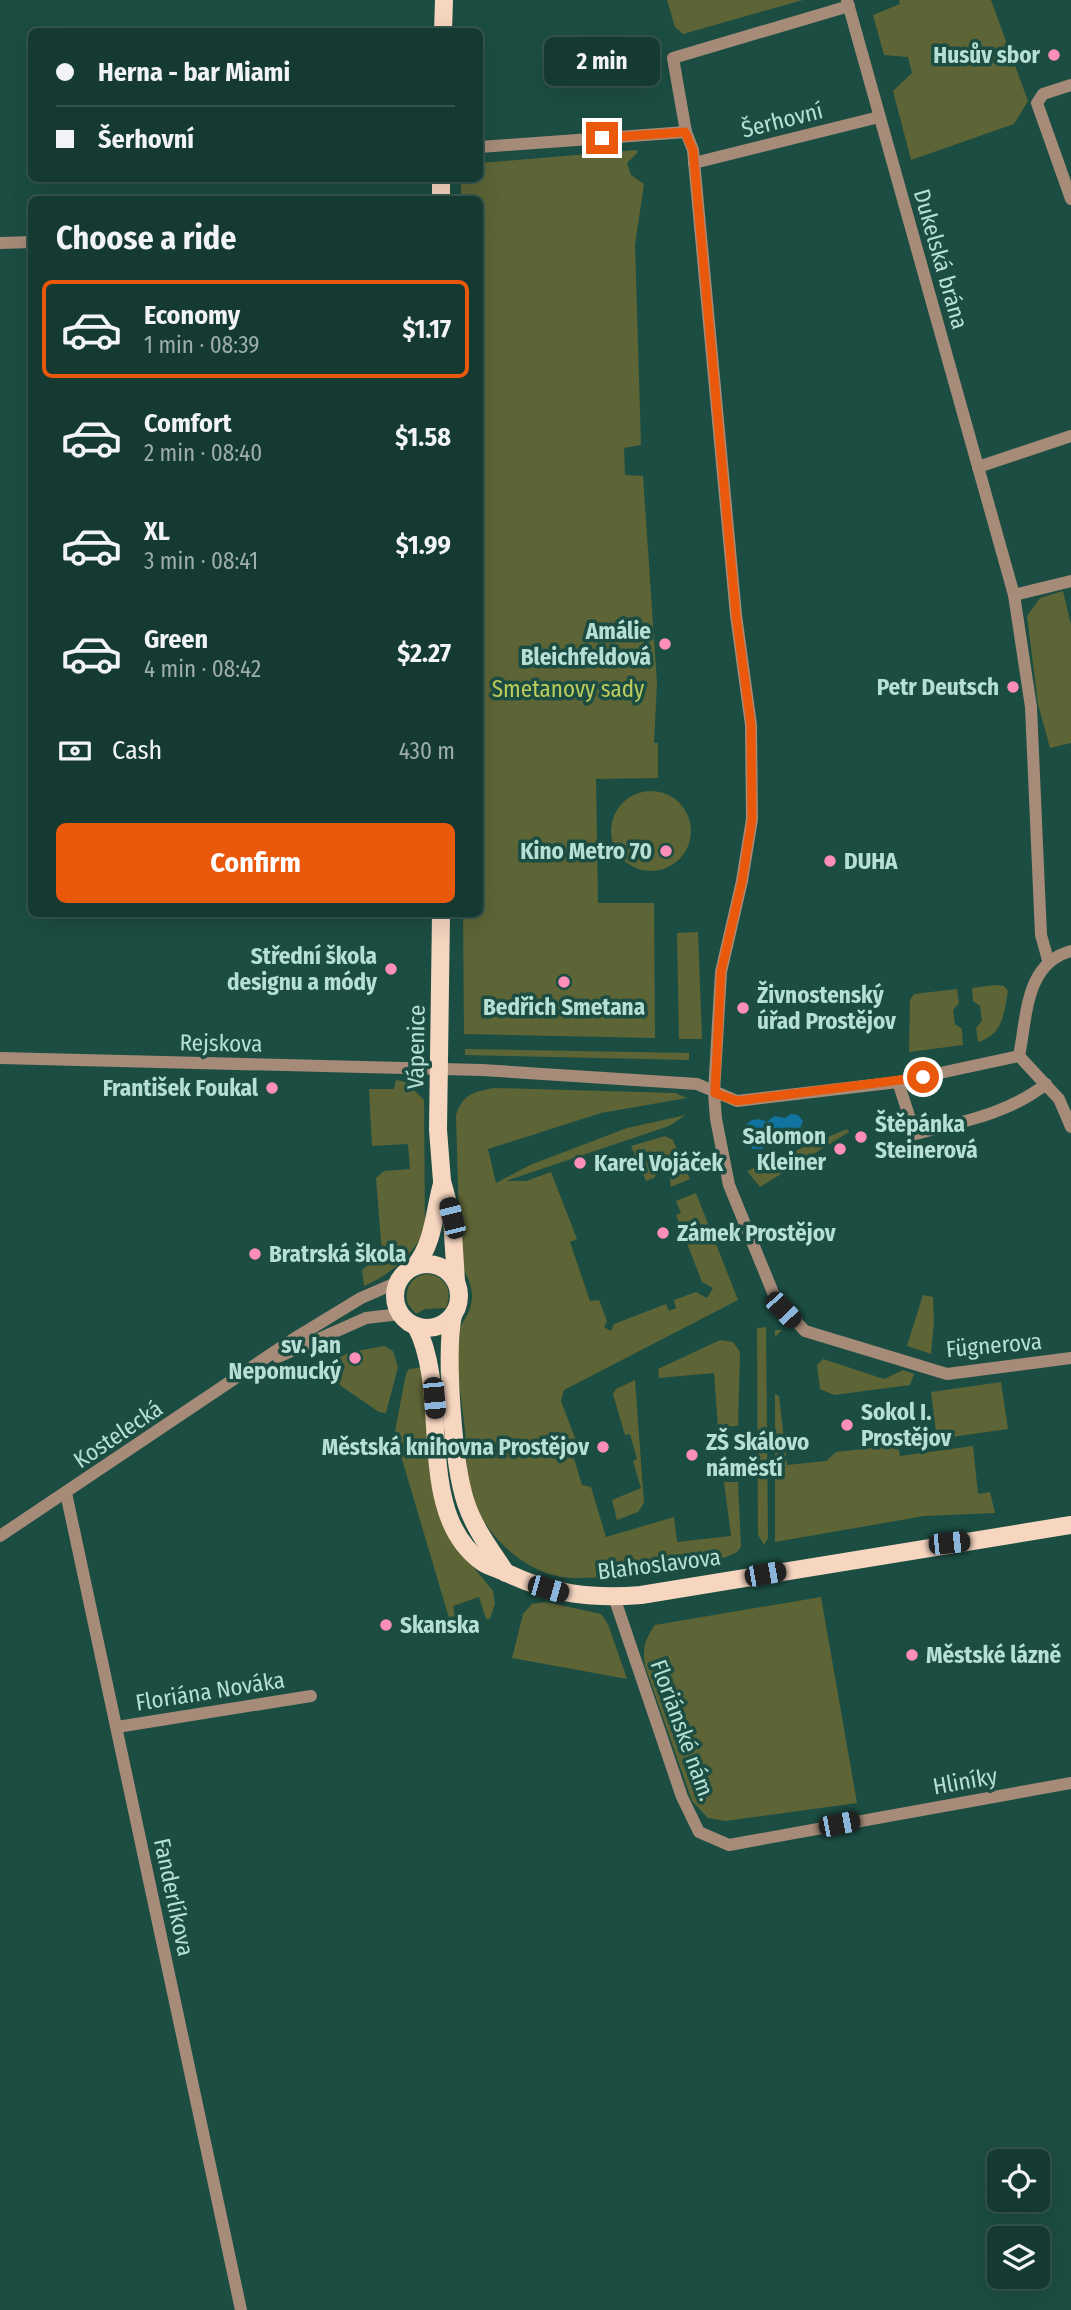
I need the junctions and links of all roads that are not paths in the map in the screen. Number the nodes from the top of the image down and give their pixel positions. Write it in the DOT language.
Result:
graph roads {
  1 [pos="444,0"];
  2 [pos="848,3"];
  3 [pos="443,28"];
  4 [pos="1071,85"];
  5 [pos="880,117"];
  6 [pos="685,132"];
  7 [pos="483,147"];
  8 [pos="694,163"];
  9 [pos="1071,199"];
  10 [pos="28,242"];
  11 [pos="0,243"];
  12 [pos="1071,436"];
  13 [pos="978,467"];
  14 [pos="1071,581"];
  15 [pos="1014,595"];
  16 [pos="441,917"];
  17 [pos="1071,951"];
  18 [pos="1048,960"];
  19 [pos="1020,1056"];
  20 [pos="0,1058"];
  21 [pos="440,1068"];
  22 [pos="898,1082"];
  23 [pos="1046,1084"];
  24 [pos="715,1093"];
  25 [pos="1071,1127"];
  26 [pos="442,1181"];
  27 [pos="415,1266"];
  28 [pos="398,1282"];
  29 [pos="456,1282"];
  30 [pos="400,1314"];
  31 [pos="453,1315"];
  32 [pos="416,1326"];
  33 [pos="1071,1358"];
  34 [pos="258,1365"];
  35 [pos="66,1493"];
  36 [pos="1071,1525"];
  37 [pos="0,1536"];
  38 [pos="506,1573"];
  39 [pos="614,1597"];
  40 [pos="311,1696"];
  41 [pos="117,1727"];
  42 [pos="1071,1783"];
  43 [pos="866,1819"];
  44 [pos="242,2310"];
  1 -- 3 [label="main road"];
  2 -- 5 [label="street, Dukelská brána"];
  2 -- 6 [label="street, Fügnerova"];
  4 -- 9 [label="street"];
  5 -- 8 [label="street, Šerhovní"];
  5 -- 13 [label="street, Dukelská brána"];
  6 -- 7 [label="street"];
  6 -- 8 [label="street, Fügnerova"];
  8 -- 24 [label="street, Fügnerova"];
  10 -- 11 [label="street"];
  12 -- 13 [label="street"];
  13 -- 15 [label="street, Dukelská brána"];
  14 -- 15 [label="street"];
  15 -- 18 [label="street, Dukelská brána"];
  16 -- 21 [label="main road, Vápenice"];
  17 -- 18 [label="street"];
  18 -- 19 [label="street"];
  19 -- 22 [label="street, Rejskova"];
  19 -- 23 [label="street"];
  20 -- 21 [label="street, Rejskova"];
  21 -- 24 [label="street, Rejskova"];
  21 -- 26 [label="main road, Vápenice"];
  22 -- 23 [label="street"];
  22 -- 24 [label="street, Rejskova"];
  23 -- 25 [label="street"];
  24 -- 33 [label="street, Fügnerova"];
  26 -- 27 [label="main road, Vápenice"];
  26 -- 29 [label="main road, Vápenice"];
  27 -- 28 [label="main road"];
  27 -- 29 [label="main road"];
  28 -- 30 [label="main road"];
  28 -- 34 [label="street, Kostelecká"];
  29 -- 31 [label="main road"];
  30 -- 32 [label="main road"];
  30 -- 34 [label="street, Kostelecká"];
  31 -- 32 [label="main road"];
  31 -- 38 [label="main road"];
  32 -- 38 [label="main road, Blahoslavova"];
  34 -- 35 [label="street, Kostelecká"];
  35 -- 37 [label="street, Kostelecká"];
  35 -- 41 [label="street, Fanderlíkova"];
  36 -- 39 [label="main road, Blahoslavova"];
  38 -- 39 [label="main road, Blahoslavova"];
  39 -- 43 [label="street, Floriánské nám."];
  40 -- 41 [label="street, Floriána Nováka"];
  41 -- 44 [label="street, Fanderlíkova"];
  42 -- 43 [label="street, Hliníky"];
}
